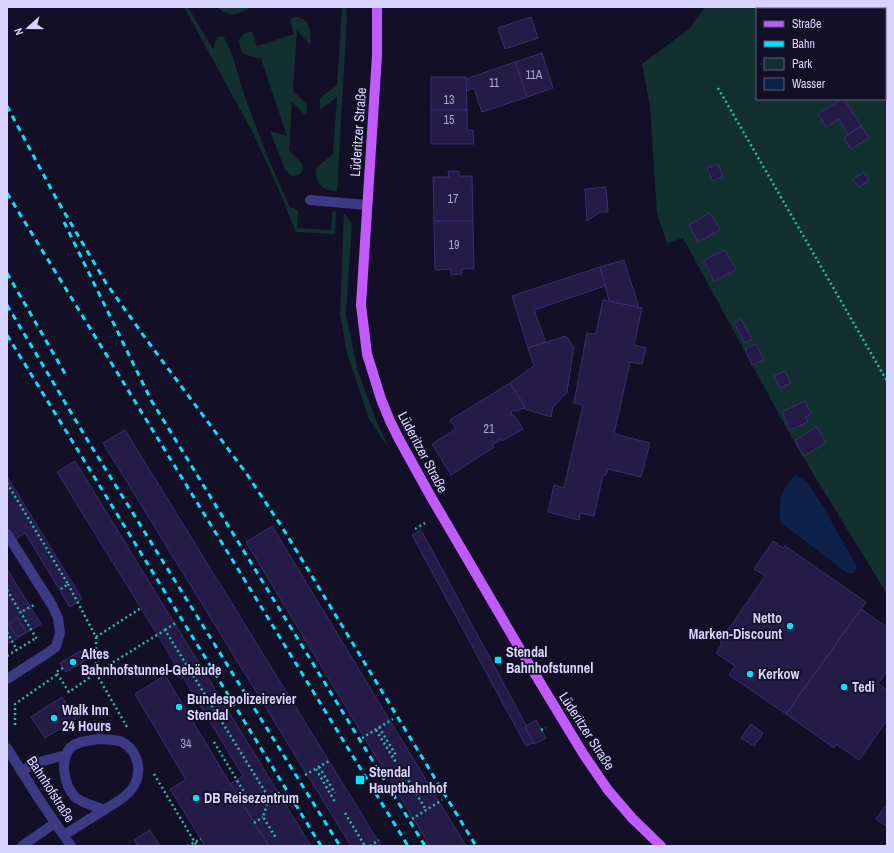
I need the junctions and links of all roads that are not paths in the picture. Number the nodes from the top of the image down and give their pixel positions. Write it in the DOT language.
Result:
graph roads {
  1 [pos="377,7"];
  2 [pos="310,200"];
  3 [pos="367,205"];
  4 [pos="7,534"];
  5 [pos="7,679"];
  6 [pos="7,748"];
  7 [pos="66,755"];
  8 [pos="21,771"];
  9 [pos="104,810"];
  10 [pos="56,823"];
  11 [pos="64,835"];
  12 [pos="22,846"];
  13 [pos="71,846"];
  14 [pos="661,846"];
  1 -- 3 [label="main road, Lüderitzer Straße"];
  2 -- 3 [label="street"];
  3 -- 14 [label="main road, Lüderitzer Straße"];
  4 -- 5 [label="street"];
  6 -- 8 [label="street, Bahnhofstraße"];
  7 -- 8 [label="street"];
  7 -- 9 [label="street"];
  7 -- 9 [label="street"];
  8 -- 10 [label="street, Bahnhofstraße"];
  9 -- 11 [label="street"];
  10 -- 11 [label="street, Bahnhofstraße"];
  10 -- 12 [label="street"];
  11 -- 13 [label="street, Bahnhofstraße"];
}
